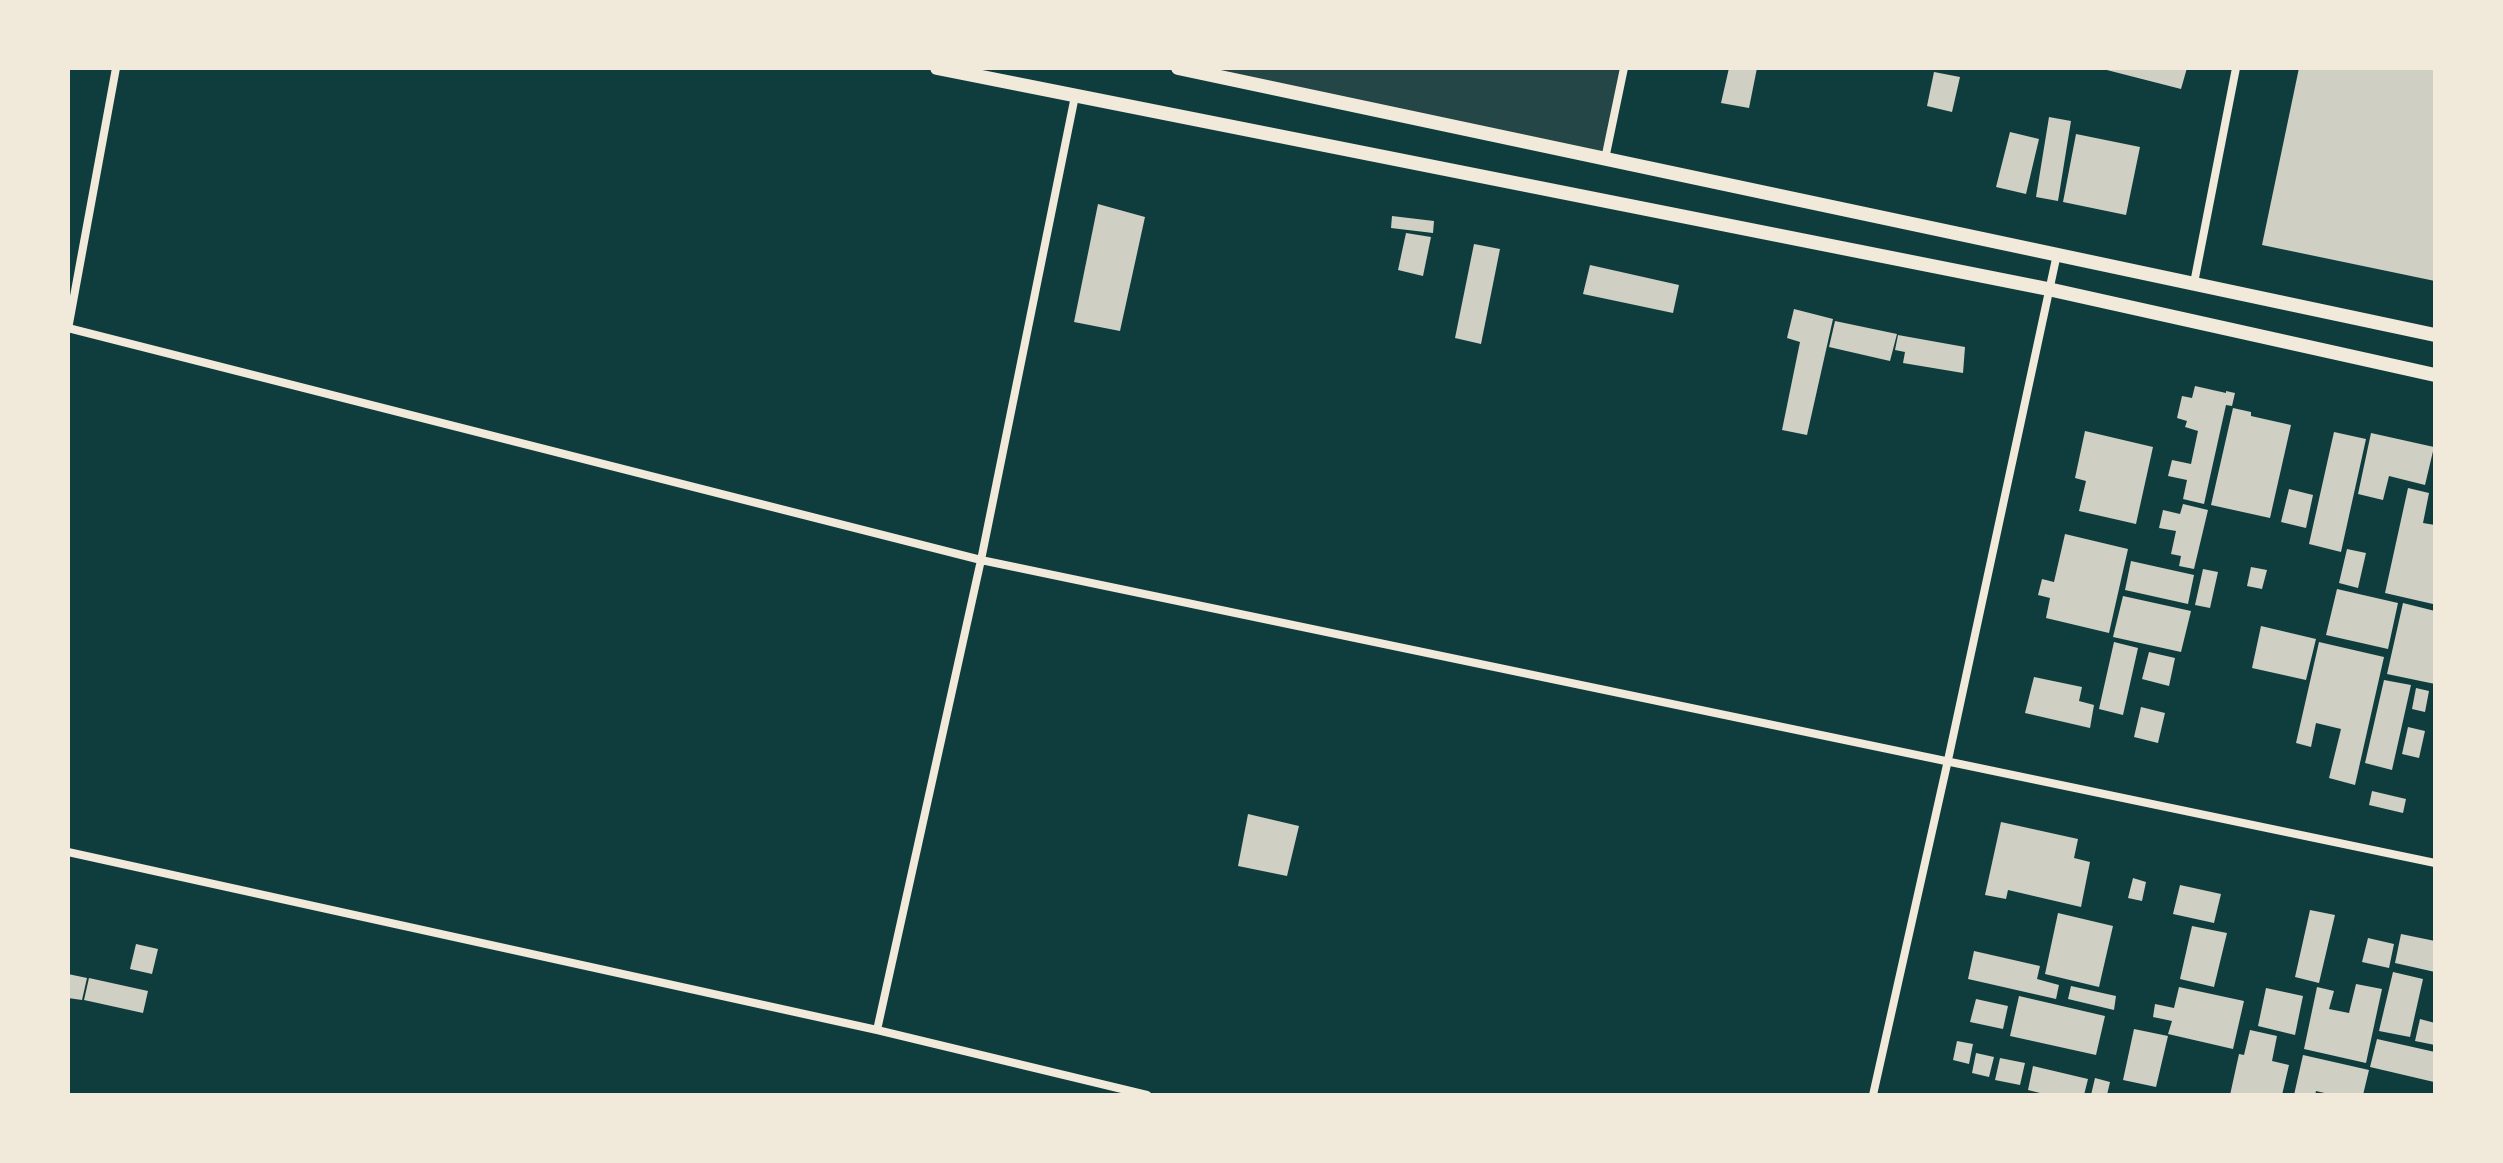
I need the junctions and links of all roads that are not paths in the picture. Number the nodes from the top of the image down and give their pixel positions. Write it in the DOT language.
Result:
graph roads {
  1 [pos="116,68"];
  2 [pos="937,68"];
  3 [pos="1178,68"];
  4 [pos="1624,68"];
  5 [pos="2236,68"];
  6 [pos="1075,96"];
  7 [pos="1605,159"];
  8 [pos="2057,253"];
  9 [pos="2194,283"];
  10 [pos="2048,289"];
  11 [pos="68,328"];
  12 [pos="2435,335"];
  13 [pos="2435,375"];
  14 [pos="981,560"];
  15 [pos="1948,760"];
  16 [pos="68,852"];
  17 [pos="2435,863"];
  18 [pos="877,1030"];
  19 [pos="1147,1095"];
  20 [pos="1873,1095"];
  1 -- 11 [label="street"];
  2 -- 6 [label="street"];
  3 -- 7 [label="street"];
  4 -- 7 [label="street"];
  5 -- 9 [label="street"];
  6 -- 10 [label="street"];
  6 -- 14 [label="street"];
  7 -- 8 [label="street"];
  8 -- 9 [label="street"];
  8 -- 10 [label="street"];
  9 -- 12 [label="street"];
  10 -- 13 [label="street"];
  10 -- 15 [label="street"];
  11 -- 14 [label="street"];
  14 -- 15 [label="street"];
  14 -- 18 [label="street"];
  15 -- 17 [label="street"];
  15 -- 20 [label="street"];
  16 -- 18 [label="street"];
  18 -- 19 [label="street"];
}
